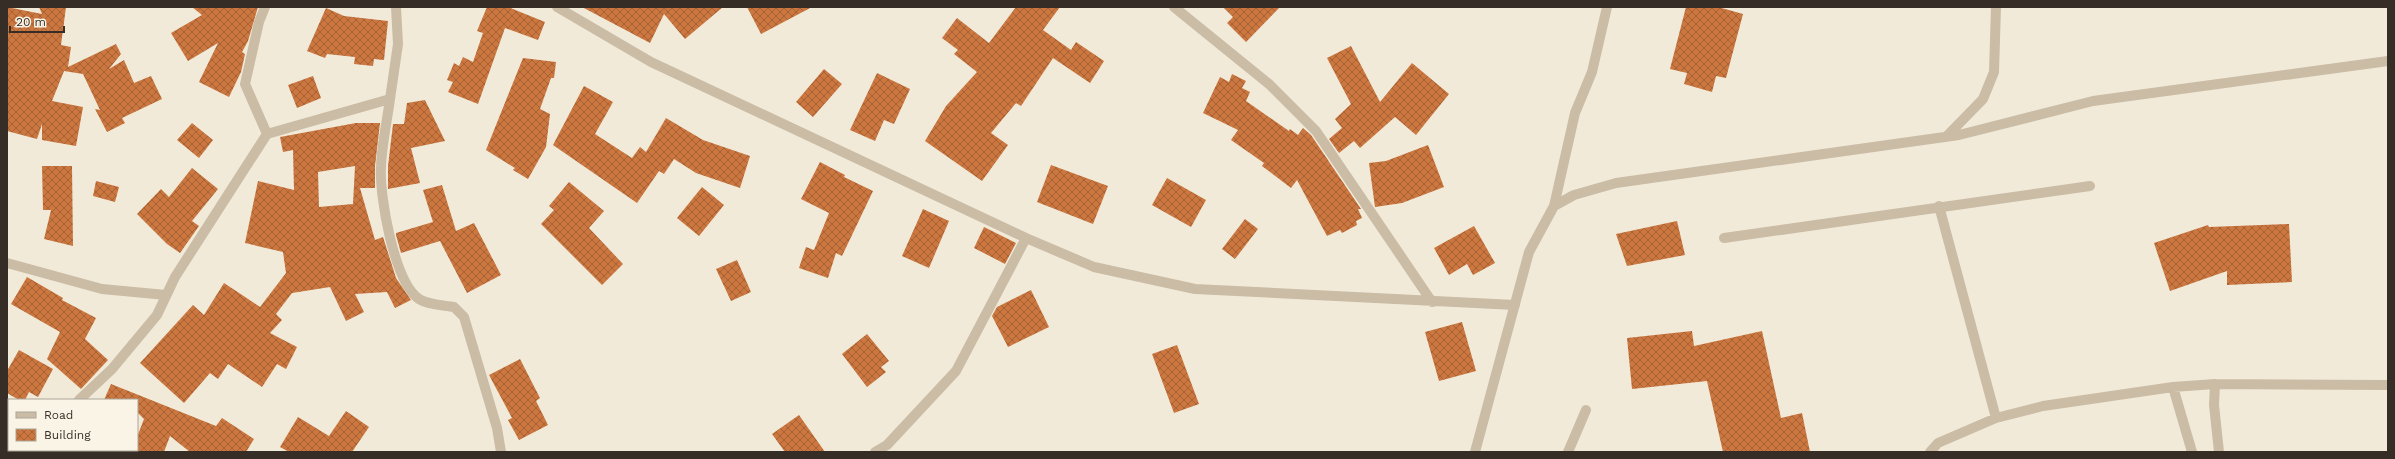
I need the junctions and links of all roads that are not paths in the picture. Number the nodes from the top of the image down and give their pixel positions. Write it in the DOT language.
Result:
graph roads {
  1 [pos="265,7"];
  2 [pos="396,7"];
  3 [pos="557,7"];
  4 [pos="1174,7"];
  5 [pos="1607,7"];
  6 [pos="1996,7"];
  7 [pos="2388,61"];
  8 [pos="390,99"];
  9 [pos="267,134"];
  10 [pos="1946,137"];
  11 [pos="2090,186"];
  12 [pos="1554,206"];
  13 [pos="1939,206"];
  14 [pos="1026,238"];
  15 [pos="1724,238"];
  16 [pos="7,263"];
  17 [pos="166,295"];
  18 [pos="1432,302"];
  19 [pos="1515,305"];
  20 [pos="2215,384"];
  21 [pos="2388,386"];
  22 [pos="2173,387"];
  23 [pos="80,399"];
  24 [pos="1586,410"];
  25 [pos="1996,418"];
  26 [pos="501,452"];
  27 [pos="875,452"];
  28 [pos="1476,452"];
  29 [pos="1568,452"];
  30 [pos="1930,452"];
  31 [pos="2192,452"];
  32 [pos="2218,452"];
  1 -- 9 [label="street"];
  2 -- 8 [label="street"];
  3 -- 14 [label="street"];
  4 -- 18 [label="street"];
  5 -- 12 [label="street"];
  6 -- 10 [label="street"];
  7 -- 10 [label="street"];
  8 -- 9 [label="street"];
  8 -- 26 [label="street"];
  9 -- 17 [label="street"];
  10 -- 12 [label="street"];
  11 -- 13 [label="street"];
  12 -- 19 [label="street"];
  13 -- 15 [label="street"];
  13 -- 25 [label="street"];
  14 -- 18 [label="street"];
  14 -- 27 [label="street"];
  16 -- 17 [label="street"];
  17 -- 23 [label="street"];
  18 -- 19 [label="street"];
  19 -- 28 [label="street"];
  20 -- 21 [label="street"];
  20 -- 22 [label="street"];
  20 -- 32 [label="street"];
  22 -- 25 [label="street"];
  22 -- 31 [label="street"];
  24 -- 29 [label="street"];
  25 -- 30 [label="street"];
}
